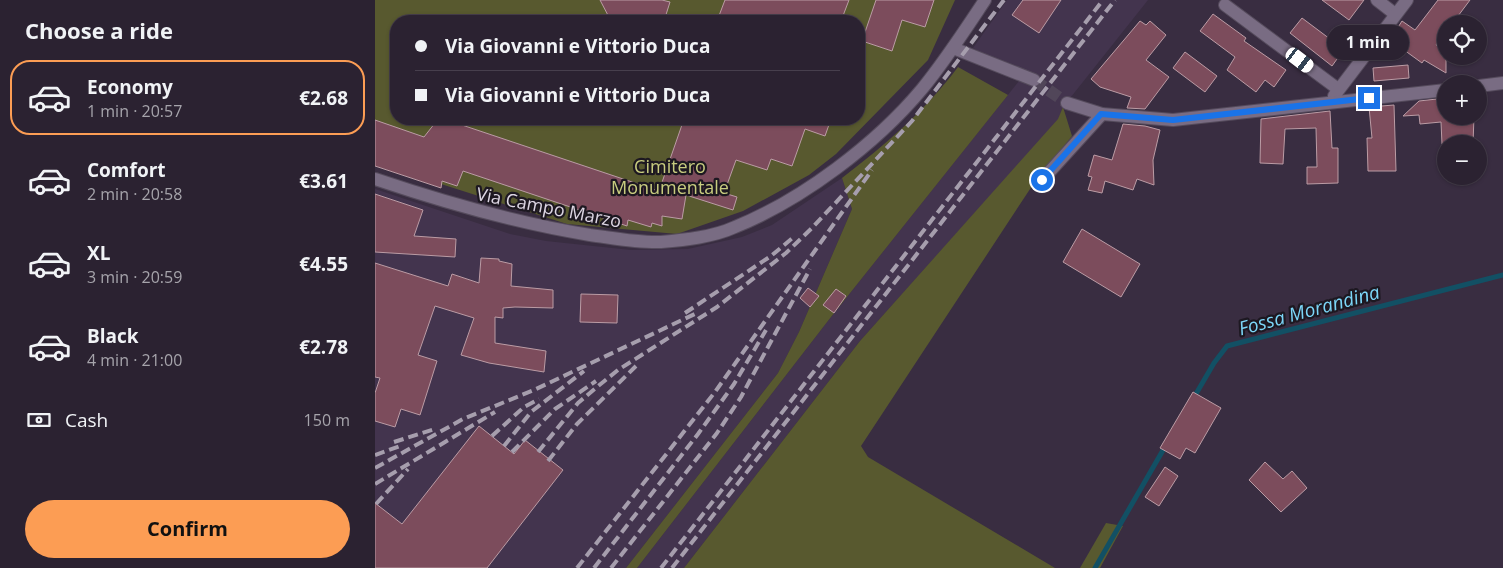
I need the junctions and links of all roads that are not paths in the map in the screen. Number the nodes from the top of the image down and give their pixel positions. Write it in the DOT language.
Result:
graph roads {
  1 [pos="985,0"];
  2 [pos="1377,0"];
  3 [pos="1407,0"];
  4 [pos="1225,5"];
  5 [pos="1395,14"];
  6 [pos="953,48"];
  7 [pos="1034,80"];
  8 [pos="1503,83"];
  9 [pos="1487,85"];
  10 [pos="1338,89"];
  11 [pos="1437,91"];
  12 [pos="1067,103"];
  13 [pos="1330,103"];
  14 [pos="1101,114"];
  15 [pos="375,179"];
  16 [pos="1042,180"];
  1 -- 6 [label="street, Via Campo Marzo"];
  2 -- 5 [label="street"];
  3 -- 5 [label="street"];
  4 -- 10 [label="street"];
  5 -- 10 [label="street"];
  6 -- 7 [label="street"];
  6 -- 15 [label="street, Via Campo Marzo"];
  8 -- 9 [label="street"];
  10 -- 13 [label="street"];
  11 -- 13 [label="street"];
  12 -- 14 [label="street"];
  13 -- 14 [label="street"];
  14 -- 16 [label="street"];
}
